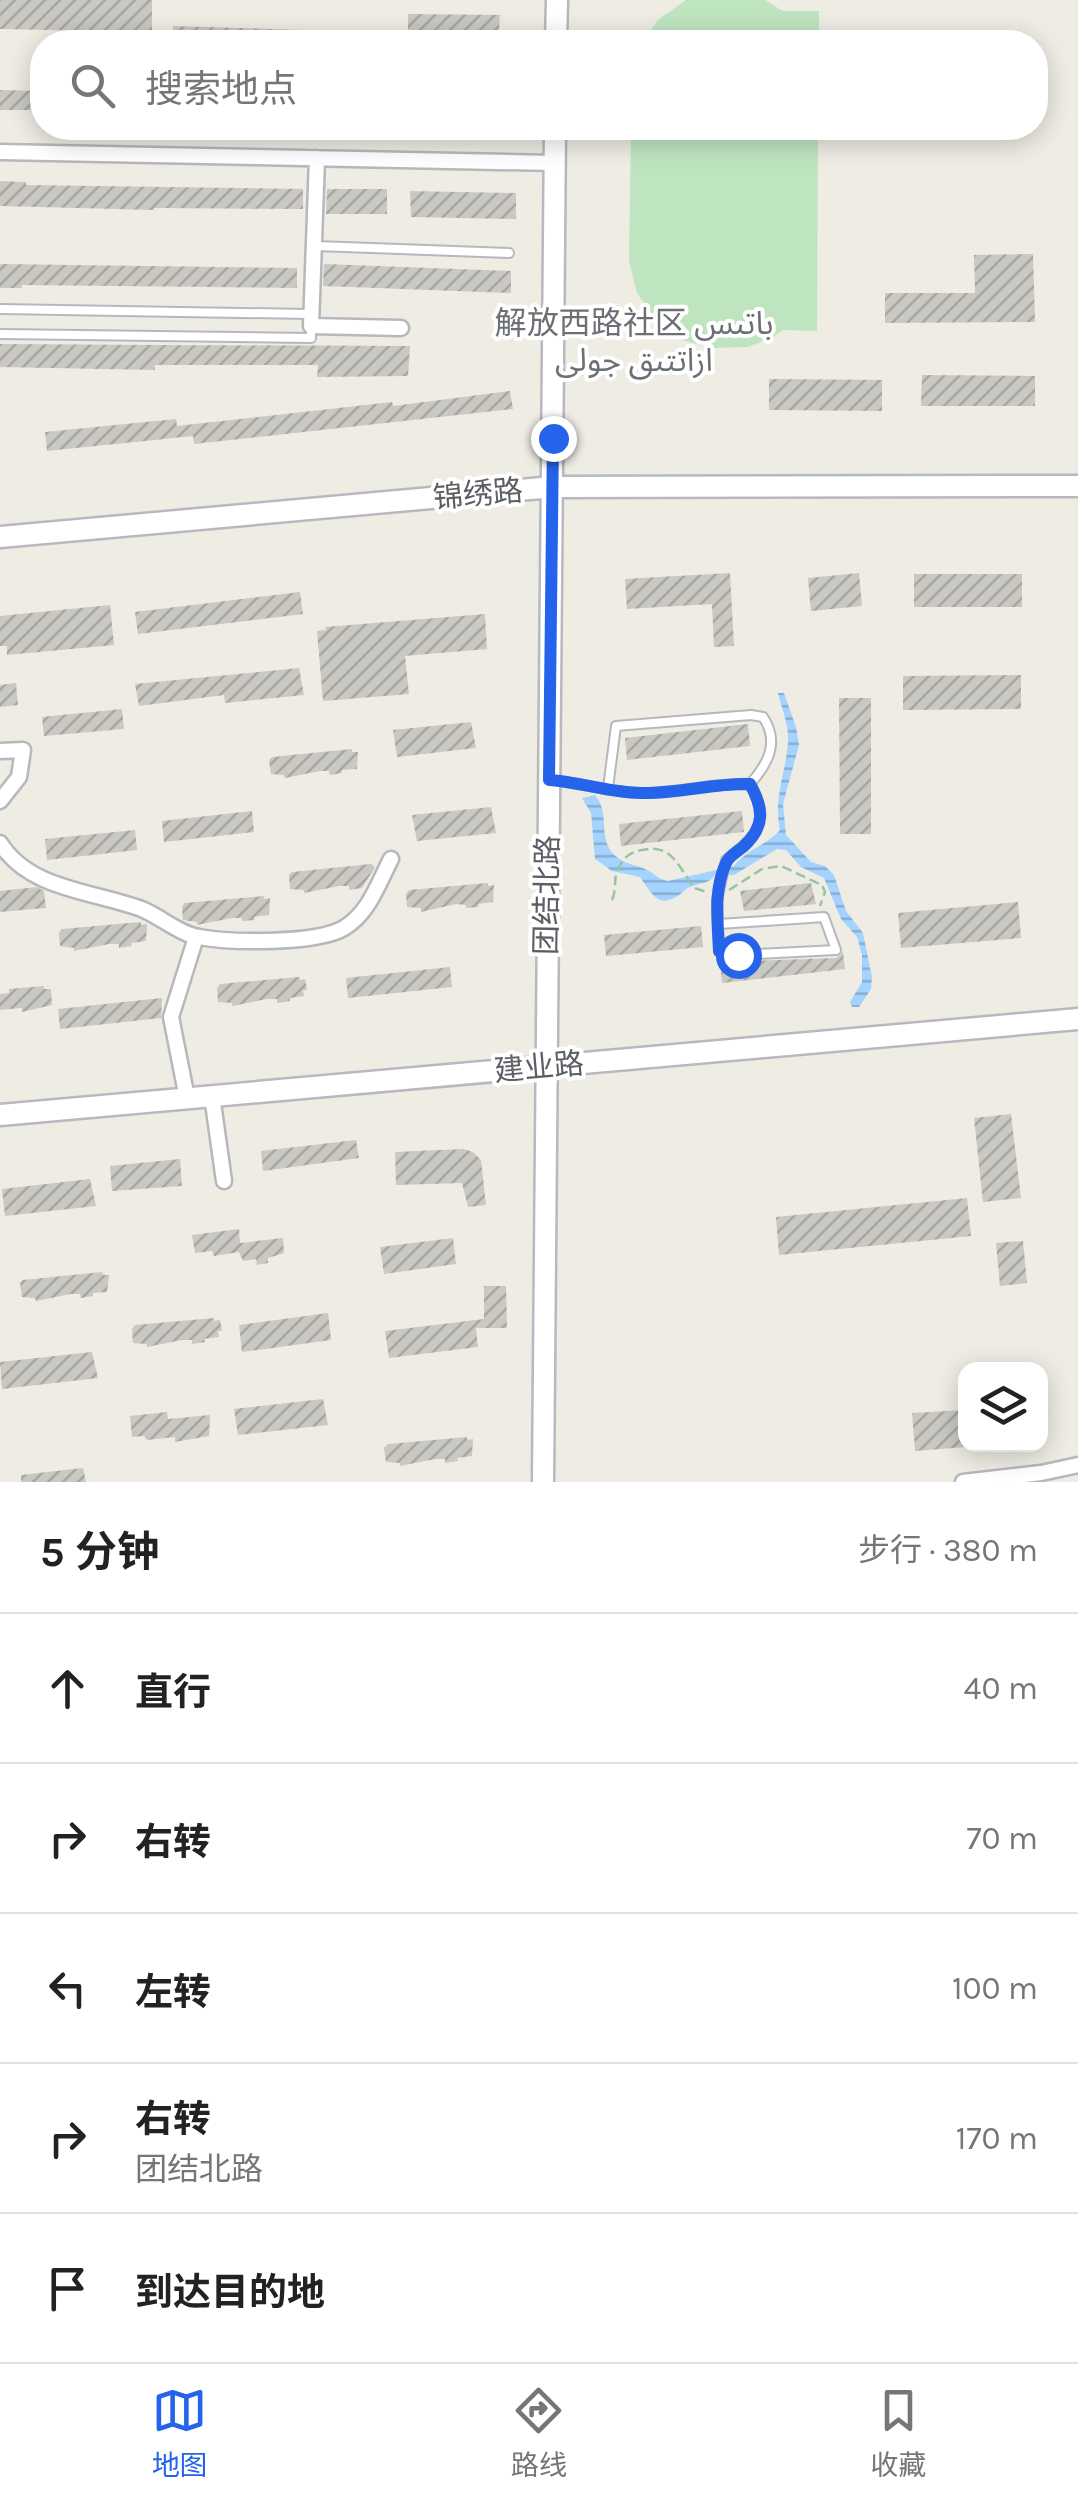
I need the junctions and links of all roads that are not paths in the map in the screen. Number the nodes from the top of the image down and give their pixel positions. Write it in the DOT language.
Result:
graph roads {
  1 [pos="556,0"];
  2 [pos="556,30"];
  3 [pos="555,140"];
  4 [pos="0,152"];
  5 [pos="317,158"];
  6 [pos="554,163"];
  7 [pos="316,246"];
  8 [pos="509,253"];
  9 [pos="0,309"];
  10 [pos="312,320"];
  11 [pos="401,328"];
  12 [pos="0,334"];
  13 [pos="1078,486"];
  14 [pos="553,487"];
  15 [pos="0,537"];
  16 [pos="0,751"];
  17 [pos="549,780"];
  18 [pos="750,784"];
  19 [pos="608,788"];
  20 [pos="0,801"];
  21 [pos="0,843"];
  22 [pos="392,859"];
  23 [pos="718,924"];
  24 [pos="196,937"];
  25 [pos="1078,1020"];
  26 [pos="544,1066"];
  27 [pos="212,1096"];
  28 [pos="187,1098"];
  29 [pos="0,1115"];
  30 [pos="224,1181"];
  31 [pos="1078,1465"];
  32 [pos="543,1482"];
  33 [pos="963,1482"];
  1 -- 2 [label="street"];
  3 -- 6 [label="street, 团结北路"];
  4 -- 5 [label="street"];
  5 -- 6 [label="street"];
  5 -- 7 [label="street"];
  6 -- 14 [label="street, 团结北路"];
  7 -- 8 [label="lane"];
  7 -- 10 [label="street"];
  9 -- 10 [label="lane"];
  10 -- 11 [label="street"];
  10 -- 12 [label="lane"];
  13 -- 14 [label="street, 锦绣路"];
  14 -- 15 [label="street, 锦绣路"];
  14 -- 17 [label="street, 团结北路"];
  16 -- 20 [label="street"];
  17 -- 19 [label="lane"];
  17 -- 26 [label="street, 团结北路"];
  18 -- 19 [label="lane"];
  18 -- 19 [label="lane"];
  18 -- 23 [label="lane, bridge"];
  21 -- 24 [label="street"];
  22 -- 24 [label="street"];
  23 -- 23 [label="lane"];
  24 -- 28 [label="street"];
  25 -- 26 [label="street, 建业路"];
  26 -- 27 [label="street, 建业路"];
  26 -- 32 [label="street, 团结北路"];
  27 -- 28 [label="street, 建业路"];
  27 -- 30 [label="street"];
  28 -- 29 [label="street, 建业路"];
  31 -- 33 [label="street"];
}
